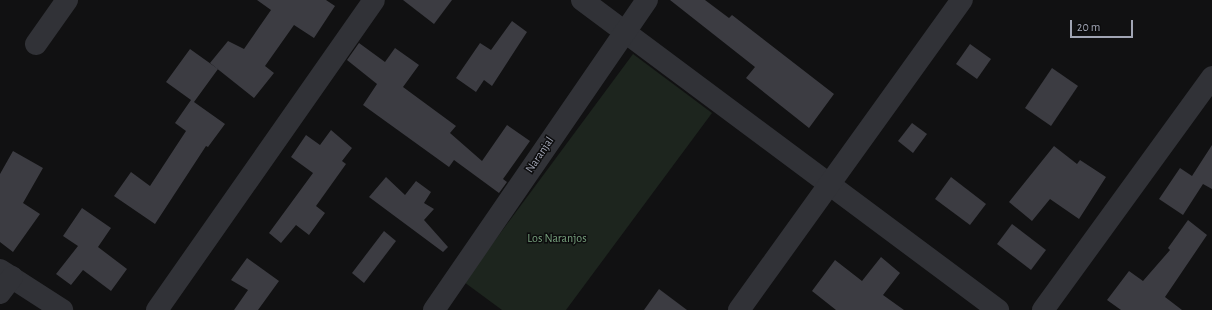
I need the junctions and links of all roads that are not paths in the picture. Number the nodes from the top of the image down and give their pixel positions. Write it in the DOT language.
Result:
graph roads {
  1 [pos="67,0"];
  2 [pos="374,0"];
  3 [pos="582,0"];
  4 [pos="647,0"];
  5 [pos="962,0"];
  6 [pos="625,31"];
  7 [pos="36,44"];
  8 [pos="1212,77"];
  9 [pos="828,183"];
  10 [pos="4,280"];
  11 [pos="62,310"];
  12 [pos="157,310"];
  13 [pos="434,310"];
  14 [pos="739,310"];
  15 [pos="998,310"];
  16 [pos="1043,310"];
  1 -- 7 [label="street"];
  2 -- 12 [label="street"];
  3 -- 6 [label="street"];
  4 -- 6 [label="street, Naranjal"];
  5 -- 9 [label="street"];
  6 -- 9 [label="street"];
  6 -- 13 [label="street, Naranjal"];
  8 -- 16 [label="street"];
  9 -- 14 [label="street"];
  9 -- 15 [label="street"];
  10 -- 11 [label="street"];
}
